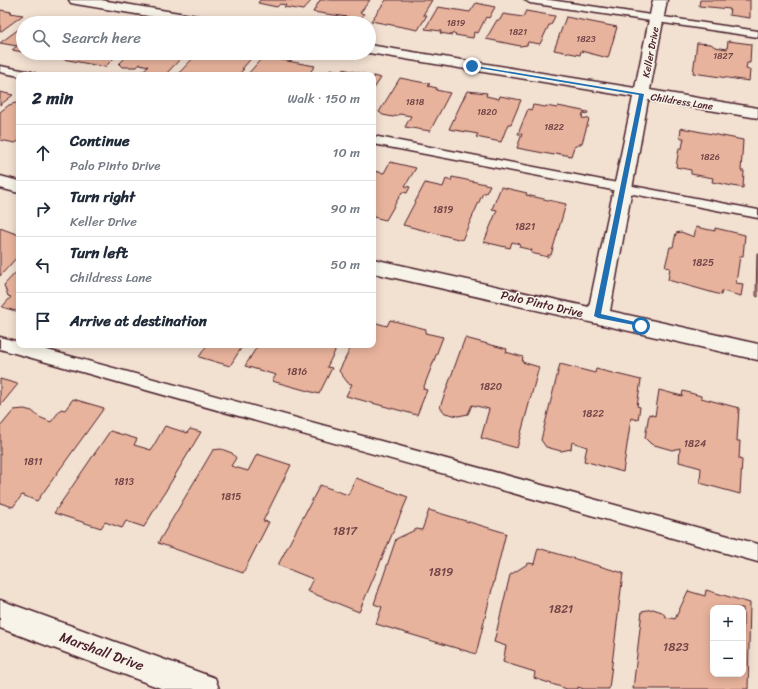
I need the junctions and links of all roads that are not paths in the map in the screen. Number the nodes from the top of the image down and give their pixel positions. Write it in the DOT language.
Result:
graph roads {
  1 [pos="76,0"];
  2 [pos="530,0"];
  3 [pos="660,0"];
  4 [pos="173,16"];
  5 [pos="656,19"];
  6 [pos="758,34"];
  7 [pos="376,50"];
  8 [pos="0,69"];
  9 [pos="16,72"];
  10 [pos="642,94"];
  11 [pos="758,114"];
  12 [pos="376,141"];
  13 [pos="0,182"];
  14 [pos="16,186"];
  15 [pos="623,188"];
  16 [pos="758,214"];
  17 [pos="376,267"];
  18 [pos="598,316"];
  19 [pos="0,343"];
  20 [pos="16,347"];
  21 [pos="18,348"];
  22 [pos="758,352"];
  23 [pos="758,552"];
  24 [pos="0,614"];
  25 [pos="204,689"];
  1 -- 4 [label="street"];
  2 -- 5 [label="lane"];
  3 -- 5 [label="street, Keller Drive"];
  5 -- 6 [label="lane"];
  5 -- 10 [label="street, Keller Drive"];
  7 -- 10 [label="street, Childress Lane"];
  8 -- 9 [label="lane"];
  10 -- 11 [label="street, Childress Lane"];
  10 -- 15 [label="street, Keller Drive"];
  12 -- 15 [label="lane"];
  13 -- 14 [label="street"];
  15 -- 16 [label="lane"];
  15 -- 18 [label="street, Keller Drive"];
  17 -- 18 [label="street, Palo Pinto Drive"];
  18 -- 22 [label="street, Palo Pinto Drive"];
  19 -- 20 [label="lane"];
  21 -- 23 [label="lane"];
  24 -- 25 [label="street, Marshall Drive"];
}
